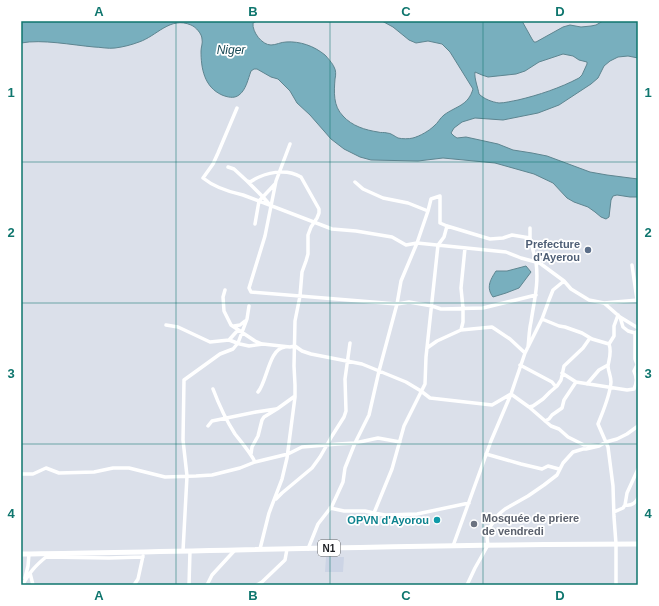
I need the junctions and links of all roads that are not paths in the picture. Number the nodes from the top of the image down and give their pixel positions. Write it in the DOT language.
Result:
graph roads {
  1 [pos="238,108"];
  2 [pos="290,144"];
  3 [pos="228,167"];
  4 [pos="280,172"];
  5 [pos="247,181"];
  6 [pos="276,181"];
  7 [pos="355,182"];
  8 [pos="263,197"];
  9 [pos="259,201"];
  10 [pos="271,206"];
  11 [pos="428,211"];
  12 [pos="314,222"];
  13 [pos="255,224"];
  14 [pos="447,226"];
  15 [pos="530,228"];
  16 [pos="530,238"];
  17 [pos="417,243"];
  18 [pos="438,245"];
  19 [pos="465,248"];
  20 [pos="536,262"];
  21 [pos="632,265"];
  22 [pos="564,281"];
  23 [pos="225,290"];
  24 [pos="536,295"];
  25 [pos="300,296"];
  26 [pos="637,300"];
  27 [pos="604,303"];
  28 [pos="397,304"];
  29 [pos="249,306"];
  30 [pos="432,306"];
  31 [pos="463,308"];
  32 [pos="619,316"];
  33 [pos="247,319"];
  34 [pos="542,319"];
  35 [pos="166,325"];
  36 [pos="234,326"];
  37 [pos="461,330"];
  38 [pos="240,331"];
  39 [pos="637,331"];
  40 [pos="590,338"];
  41 [pos="229,340"];
  42 [pos="238,343"];
  43 [pos="350,343"];
  44 [pos="263,344"];
  45 [pos="609,344"];
  46 [pos="292,347"];
  47 [pos="528,347"];
  48 [pos="427,348"];
  49 [pos="525,352"];
  50 [pos="347,360"];
  51 [pos="520,366"];
  52 [pos="608,366"];
  53 [pos="638,366"];
  54 [pos="379,371"];
  55 [pos="562,373"];
  56 [pos="576,382"];
  57 [pos="587,384"];
  58 [pos="556,387"];
  59 [pos="610,387"];
  60 [pos="213,389"];
  61 [pos="421,391"];
  62 [pos="258,392"];
  63 [pos="511,394"];
  64 [pos="295,396"];
  65 [pos="529,407"];
  66 [pos="277,409"];
  67 [pos="226,418"];
  68 [pos="544,421"];
  69 [pos="208,426"];
  70 [pos="638,426"];
  71 [pos="400,442"];
  72 [pos="606,442"];
  73 [pos="355,443"];
  74 [pos="327,444"];
  75 [pos="599,446"];
  76 [pos="251,454"];
  77 [pos="288,454"];
  78 [pos="486,454"];
  79 [pos="255,462"];
  80 [pos="638,469"];
  81 [pos="559,470"];
  82 [pos="21,474"];
  83 [pos="187,476"];
  84 [pos="638,498"];
  85 [pos="274,502"];
  86 [pos="469,503"];
  87 [pos="625,505"];
  88 [pos="330,508"];
  89 [pos="614,512"];
  90 [pos="374,513"];
  91 [pos="616,544"];
  92 [pos="638,544"];
  93 [pos="488,545"];
  94 [pos="453,546"];
  95 [pos="236,549"];
  96 [pos="260,549"];
  97 [pos="287,549"];
  98 [pos="308,549"];
  99 [pos="183,551"];
  100 [pos="190,551"];
  101 [pos="21,554"];
  102 [pos="29,554"];
  103 [pos="144,554"];
  104 [pos="28,566"];
  105 [pos="30,572"];
  106 [pos="261,584"];
  107 [pos="23,585"];
  108 [pos="33,585"];
  109 [pos="134,585"];
  110 [pos="189,585"];
  111 [pos="207,585"];
  112 [pos="257,585"];
  113 [pos="467,585"];
  114 [pos="616,585"];
  1 -- 9 [label="street"];
  2 -- 4 [label="street"];
  3 -- 5 [label="street"];
  4 -- 5 [label="street"];
  4 -- 6 [label="street"];
  4 -- 12 [label="street"];
  5 -- 8 [label="street"];
  6 -- 8 [label="street"];
  6 -- 10 [label="street"];
  7 -- 11 [label="street"];
  8 -- 9 [label="street"];
  8 -- 10 [label="street"];
  9 -- 10 [label="street"];
  9 -- 13 [label="street"];
  10 -- 12 [label="street"];
  10 -- 25 [label="street"];
  11 -- 14 [label="street"];
  11 -- 17 [label="street"];
  12 -- 17 [label="street"];
  12 -- 25 [label="street"];
  14 -- 16 [label="street"];
  14 -- 18 [label="street"];
  15 -- 16 [label="street"];
  16 -- 20 [label="street"];
  17 -- 18 [label="street"];
  17 -- 28 [label="street"];
  18 -- 19 [label="street"];
  18 -- 30 [label="street"];
  19 -- 20 [label="street"];
  19 -- 31 [label="street"];
  20 -- 22 [label="street"];
  20 -- 24 [label="street"];
  21 -- 26 [label="street"];
  22 -- 27 [label="street"];
  22 -- 34 [label="street"];
  23 -- 36 [label="street"];
  24 -- 31 [label="street"];
  24 -- 47 [label="street"];
  25 -- 28 [label="street"];
  25 -- 46 [label="street"];
  26 -- 27 [label="street"];
  27 -- 32 [label="street"];
  28 -- 30 [label="street"];
  28 -- 54 [label="street"];
  29 -- 33 [label="street"];
  30 -- 31 [label="street"];
  30 -- 48 [label="street"];
  31 -- 37 [label="street"];
  32 -- 39 [label="street"];
  32 -- 39 [label="street"];
  32 -- 45 [label="street"];
  33 -- 36 [label="street"];
  33 -- 38 [label="street"];
  34 -- 40 [label="street"];
  34 -- 47 [label="street"];
  35 -- 41 [label="street"];
  36 -- 38 [label="street"];
  37 -- 48 [label="street"];
  37 -- 49 [label="street"];
  38 -- 41 [label="street"];
  38 -- 42 [label="street"];
  38 -- 44 [label="street"];
  39 -- 53 [label="street"];
  40 -- 45 [label="street"];
  40 -- 55 [label="street"];
  41 -- 42 [label="street"];
  42 -- 44 [label="street"];
  42 -- 83 [label="street"];
  43 -- 50 [label="street"];
  44 -- 46 [label="street"];
  45 -- 52 [label="street"];
  46 -- 50 [label="street"];
  46 -- 62 [label="street"];
  46 -- 64 [label="street"];
  47 -- 49 [label="street"];
  48 -- 61 [label="street"];
  49 -- 51 [label="street"];
  50 -- 54 [label="street"];
  50 -- 74 [label="street"];
  51 -- 58 [label="street"];
  51 -- 63 [label="street"];
  52 -- 57 [label="street"];
  52 -- 59 [label="street"];
  53 -- 59 [label="street"];
  54 -- 61 [label="street"];
  54 -- 73 [label="street"];
  55 -- 56 [label="street"];
  55 -- 58 [label="street"];
  56 -- 57 [label="street"];
  56 -- 68 [label="street"];
  57 -- 59 [label="street"];
  58 -- 65 [label="street"];
  59 -- 72 [label="street"];
  60 -- 67 [label="street"];
  61 -- 63 [label="street"];
  61 -- 71 [label="street"];
  63 -- 65 [label="street"];
  63 -- 78 [label="street"];
  64 -- 66 [label="street"];
  64 -- 77 [label="street"];
  65 -- 68 [label="street"];
  66 -- 67 [label="street"];
  66 -- 76 [label="street"];
  67 -- 69 [label="street"];
  67 -- 76 [label="street"];
  68 -- 75 [label="street"];
  70 -- 72 [label="street"];
  71 -- 73 [label="street"];
  71 -- 90 [label="street"];
  72 -- 75 [label="street"];
  72 -- 89 [label="street"];
  73 -- 74 [label="street"];
  73 -- 88 [label="street"];
  74 -- 77 [label="street"];
  74 -- 85 [label="street"];
  75 -- 81 [label="street"];
  76 -- 79 [label="street"];
  77 -- 79 [label="street"];
  77 -- 85 [label="street"];
  78 -- 81 [label="street"];
  78 -- 86 [label="street"];
  79 -- 83 [label="street"];
  80 -- 87 [label="street"];
  81 -- 93 [label="street"];
  82 -- 83 [label="street"];
  83 -- 99 [label="street"];
  84 -- 87 [label="street"];
  85 -- 96 [label="street"];
  86 -- 90 [label="street"];
  86 -- 94 [label="street"];
  87 -- 89 [label="street"];
  88 -- 90 [label="street"];
  88 -- 98 [label="street"];
  89 -- 91 [label="street"];
  91 -- 92 [label="main road, N1"];
  91 -- 93 [label="main road, N1"];
  91 -- 114 [label="street"];
  93 -- 94 [label="main road, N1"];
  93 -- 113 [label="street"];
  94 -- 98 [label="main road, N1"];
  95 -- 96 [label="main road, N1"];
  95 -- 100 [label="main road, N1"];
  95 -- 111 [label="street"];
  96 -- 97 [label="main road, N1"];
  97 -- 98 [label="main road, N1"];
  97 -- 106 [label="street"];
  99 -- 100 [label="main road, N1"];
  99 -- 103 [label="main road, N1"];
  100 -- 110 [label="street"];
  101 -- 102 [label="main road, N1"];
  102 -- 103 [label="main road, N1"];
  102 -- 104 [label="street"];
  103 -- 105 [label="street"];
  103 -- 109 [label="street"];
  104 -- 105 [label="street"];
  104 -- 107 [label="street"];
  105 -- 107 [label="street"];
  105 -- 108 [label="street"];
  106 -- 112 [label="street"];
}
